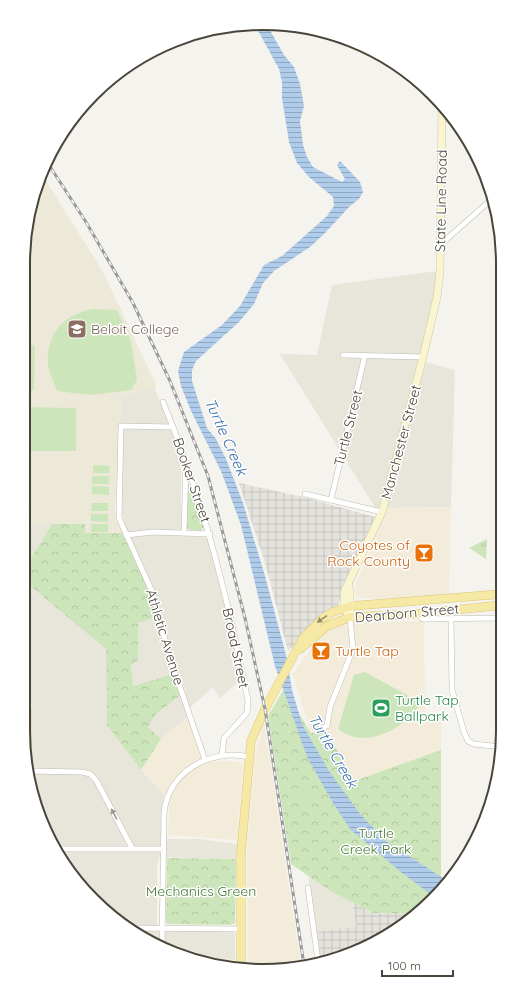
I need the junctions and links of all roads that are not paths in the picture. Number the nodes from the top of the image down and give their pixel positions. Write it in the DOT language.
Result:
graph roads {
  1 [pos="442,114"];
  2 [pos="488,203"];
  3 [pos="440,245"];
  4 [pos="437,298"];
  5 [pos="343,355"];
  6 [pos="365,355"];
  7 [pos="424,357"];
  8 [pos="163,402"];
  9 [pos="173,427"];
  10 [pos="186,458"];
  11 [pos="306,494"];
  12 [pos="331,500"];
  13 [pos="382,512"];
  14 [pos="184,533"];
  15 [pos="210,534"];
  16 [pos="126,535"];
  17 [pos="496,594"];
  18 [pos="496,605"];
  19 [pos="348,607"];
  20 [pos="416,614"];
  21 [pos="350,617"];
  22 [pos="496,618"];
  23 [pos="451,620"];
  24 [pos="293,657"];
  25 [pos="318,729"];
  26 [pos="496,746"];
  27 [pos="222,755"];
  28 [pos="249,757"];
  29 [pos="205,760"];
  30 [pos="33,771"];
  31 [pos="132,848"];
  32 [pos="62,849"];
  33 [pos="164,849"];
  34 [pos="308,888"];
  35 [pos="138,928"];
  36 [pos="162,928"];
  37 [pos="240,929"];
  38 [pos="162,941"];
  39 [pos="318,957"];
  40 [pos="241,963"];
  1 -- 3 [label="street, State Line Road"];
  2 -- 3 [label="street"];
  3 -- 4 [label="street, State Line Road"];
  4 -- 7 [label="street, Manchester Street"];
  5 -- 6 [label="street"];
  6 -- 7 [label="street"];
  6 -- 12 [label="street, Turtle Street"];
  7 -- 13 [label="street, Manchester Street"];
  8 -- 9 [label="street"];
  9 -- 10 [label="street, Booker Street"];
  9 -- 16 [label="street, Athletic Avenue"];
  10 -- 14 [label="street"];
  10 -- 15 [label="street, Booker Street"];
  11 -- 12 [label="street"];
  12 -- 13 [label="street"];
  13 -- 19 [label="street, Manchester Street"];
  14 -- 15 [label="street"];
  14 -- 16 [label="street"];
  15 -- 27 [label="street, Broad Street"];
  16 -- 29 [label="street, Athletic Avenue"];
  17 -- 19 [label="main road, Dearborn Street"];
  18 -- 20 [label="main road, Dearborn Street"];
  19 -- 21 [label="street, Manchester Street"];
  19 -- 24 [label="main road, Dearborn Street, one-way"];
  20 -- 21 [label="main road, Dearborn Street"];
  20 -- 23 [label="street"];
  21 -- 24 [label="main road, Dearborn Street"];
  21 -- 25 [label="street"];
  22 -- 23 [label="street"];
  23 -- 26 [label="street"];
  24 -- 28 [label="main road"];
  27 -- 28 [label="street"];
  27 -- 29 [label="street"];
  28 -- 37 [label="main road"];
  29 -- 33 [label="street"];
  31 -- 30 [label="street, one-way"];
  31 -- 32 [label="street"];
  31 -- 33 [label="street"];
  33 -- 36 [label="street"];
  34 -- 39 [label="street"];
  35 -- 36 [label="street"];
  36 -- 37 [label="street"];
  36 -- 38 [label="street"];
  37 -- 40 [label="main road"];
}
